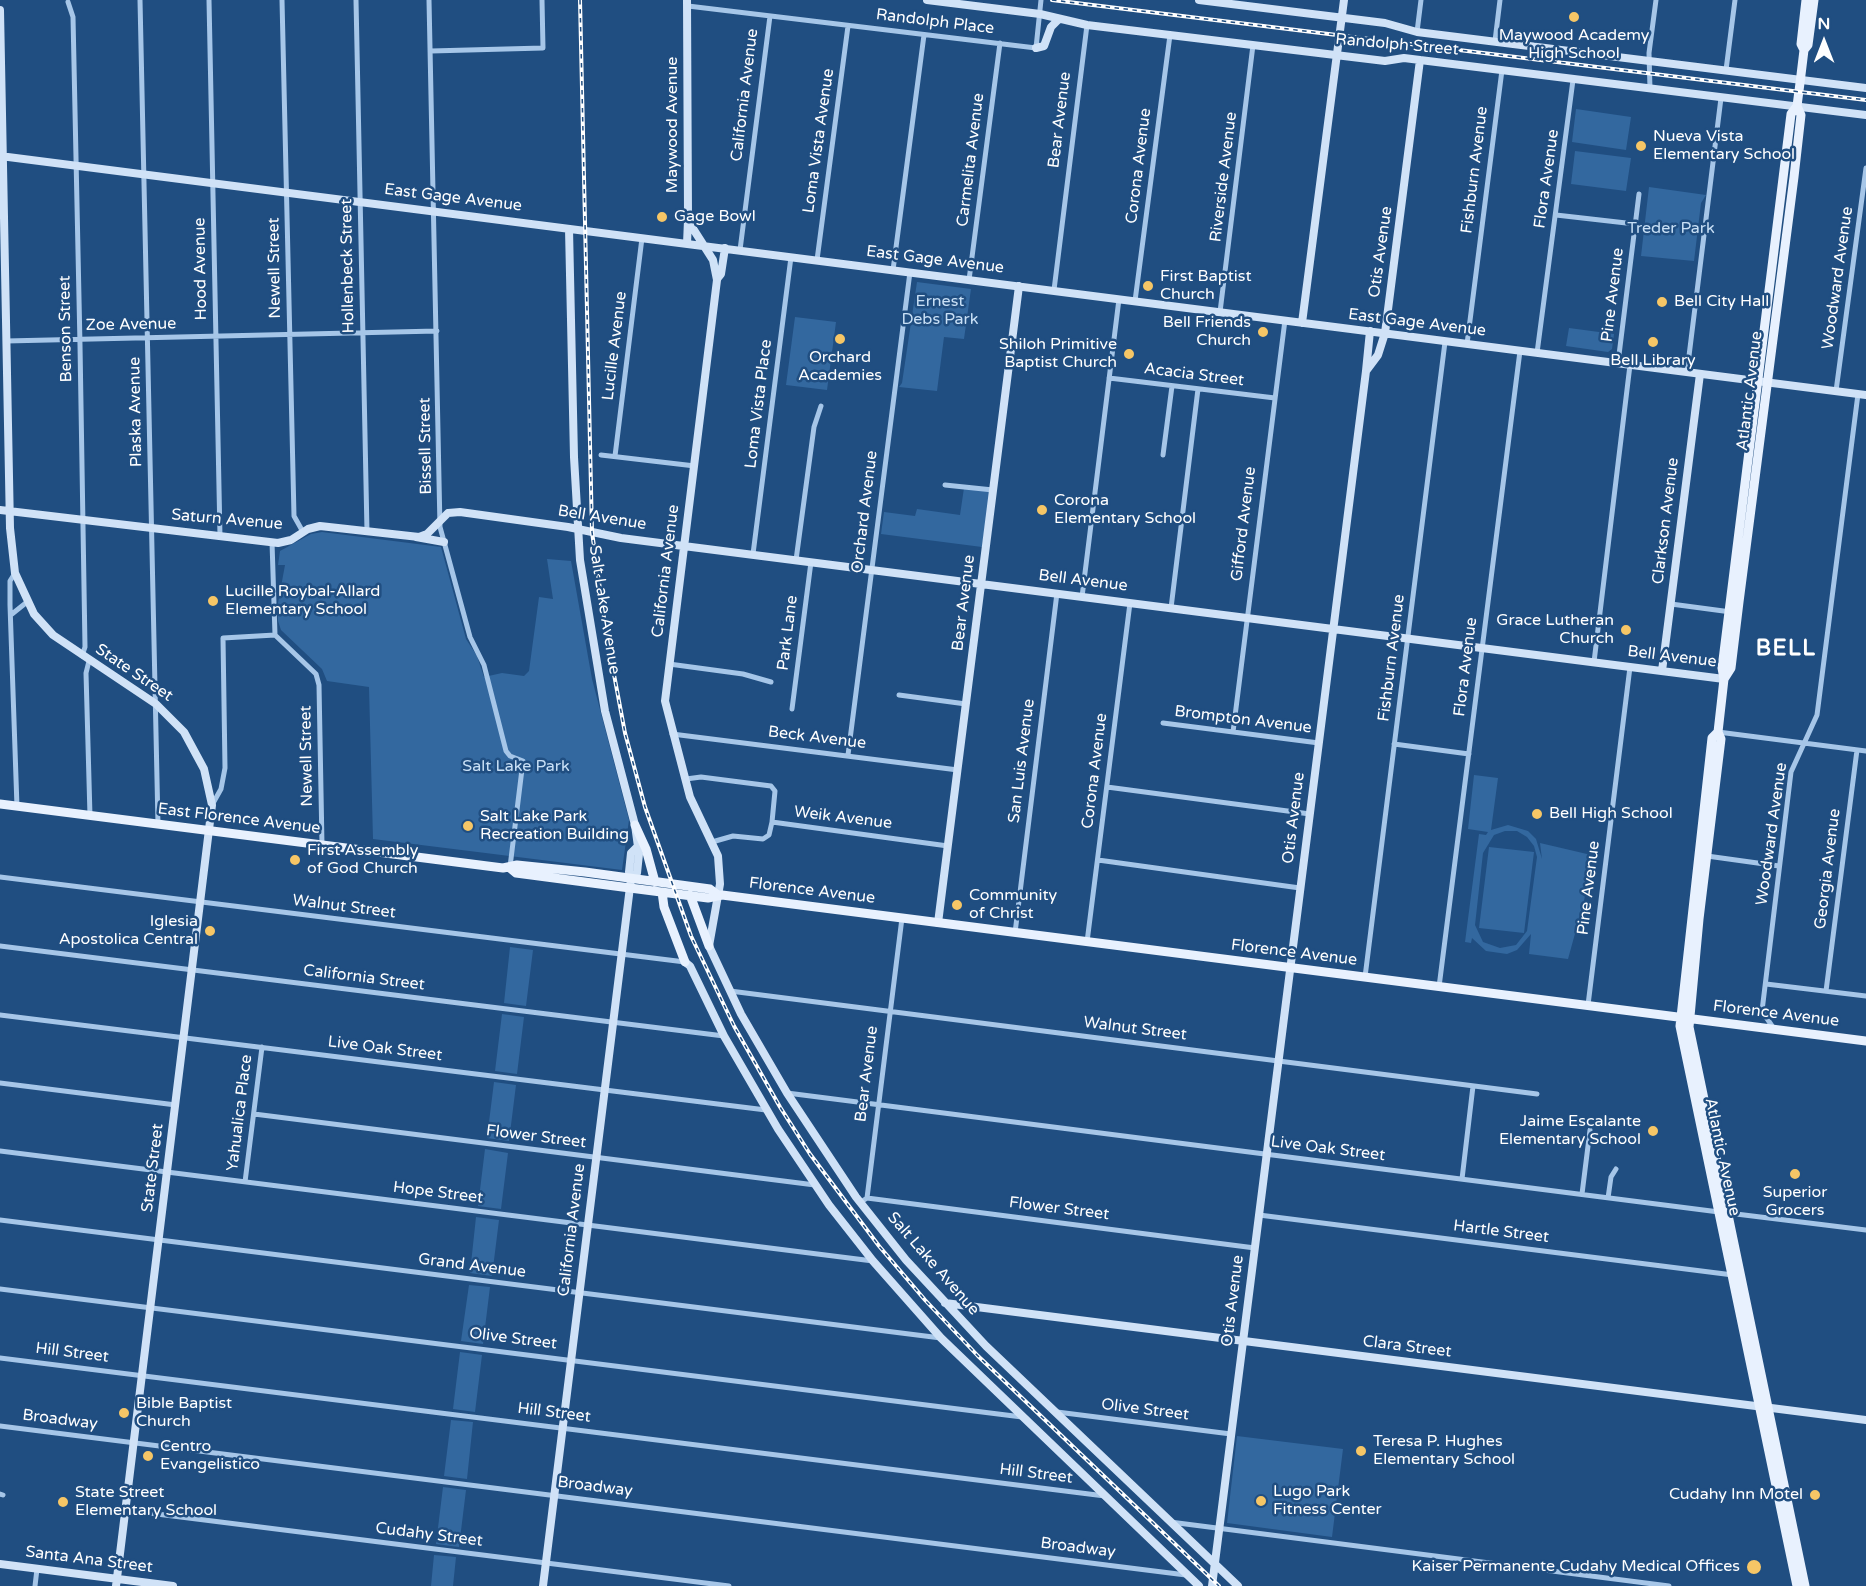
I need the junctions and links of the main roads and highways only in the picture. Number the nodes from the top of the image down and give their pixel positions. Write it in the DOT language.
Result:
graph roads {
  1 [pos="1806,0"];
  2 [pos="1814,0"];
  3 [pos="1804,50"];
  4 [pos="1761,382"];
  5 [pos="1740,527"];
  6 [pos="1746,548"];
  7 [pos="1734,612"];
  8 [pos="0,804"];
  9 [pos="635,825"];
  10 [pos="655,882"];
  11 [pos="631,883"];
  12 [pos="662,892"];
  13 [pos="690,895"];
  14 [pos="718,895"];
  15 [pos="710,946"];
  16 [pos="685,962"];
  17 [pos="1685,1018"];
  18 [pos="1866,1041"];
  19 [pos="1764,1407"];
  20 [pos="1797,1586"];
  21 [pos="1804,1586"];
  1 -- 3 [label="main road"];
  2 -- 3 [label="main road"];
  3 -- 4 [label="main road, Atlantic Avenue"];
  4 -- 5 [label="main road, Atlantic Avenue"];
  4 -- 6 [label="main road, Atlantic Avenue"];
  5 -- 6 [label="main road"];
  5 -- 7 [label="main road, Atlantic Avenue"];
  6 -- 7 [label="main road, Atlantic Avenue"];
  7 -- 17 [label="main road, Atlantic Avenue"];
  8 -- 11 [label="main road, East Florence Avenue"];
  9 -- 10 [label="main road"];
  10 -- 11 [label="main road, East Florence Avenue"];
  10 -- 14 [label="main road, East Florence Avenue"];
  11 -- 12 [label="main road, East Florence Avenue"];
  12 -- 13 [label="main road, East Florence Avenue"];
  12 -- 16 [label="main road"];
  13 -- 14 [label="main road, East Florence Avenue"];
  13 -- 15 [label="main road"];
  14 -- 17 [label="main road, Florence Avenue"];
  17 -- 18 [label="main road, Florence Avenue"];
  17 -- 19 [label="main road, Atlantic Avenue"];
  19 -- 20 [label="main road, Atlantic Avenue"];
  19 -- 21 [label="main road, Atlantic Avenue"];
}
